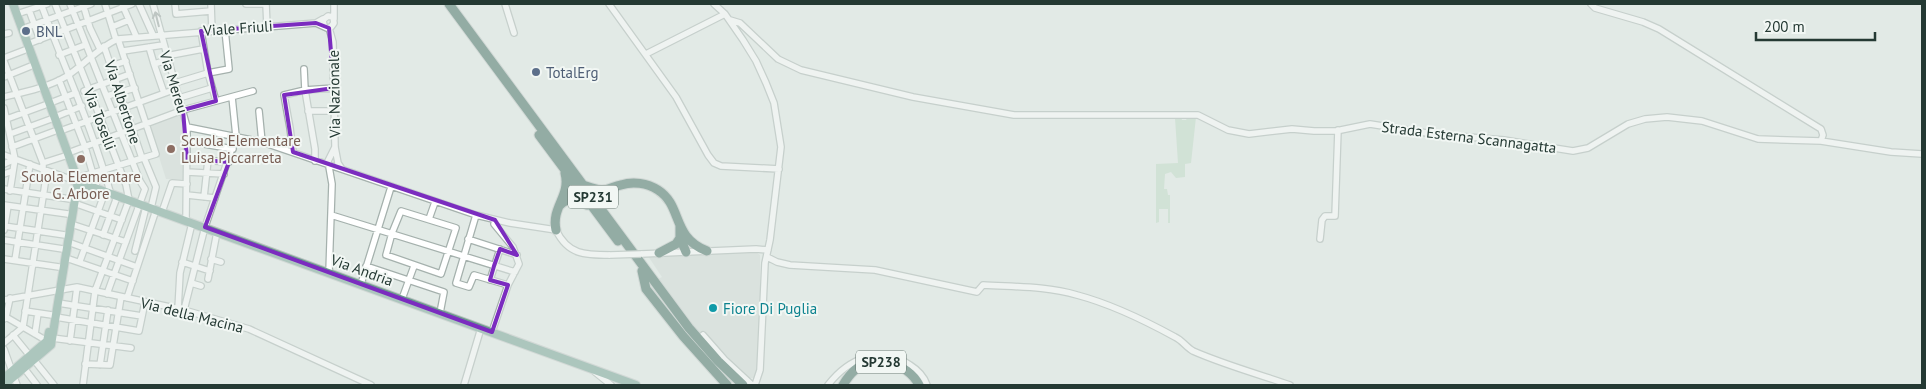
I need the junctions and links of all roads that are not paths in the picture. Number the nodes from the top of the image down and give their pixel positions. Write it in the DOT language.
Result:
graph roads {
  1 [pos="8,4"];
  2 [pos="13,4"];
  3 [pos="43,4"];
  4 [pos="56,4"];
  5 [pos="70,4"];
  6 [pos="91,4"];
  7 [pos="105,4"];
  8 [pos="132,4"];
  9 [pos="139,4"];
  10 [pos="153,4"];
  11 [pos="175,4"];
  12 [pos="211,4"];
  13 [pos="246,4"];
  14 [pos="264,4"];
  15 [pos="333,4"];
  16 [pos="444,4"];
  17 [pos="449,4"];
  18 [pos="505,4"];
  19 [pos="609,4"];
  20 [pos="714,4"];
  21 [pos="1591,4"];
  22 [pos="83,5"];
  23 [pos="123,5"];
  24 [pos="30,10"];
  25 [pos="72,11"];
  26 [pos="211,11"];
  27 [pos="17,14"];
  28 [pos="109,14"];
  29 [pos="725,14"];
  30 [pos="60,16"];
  31 [pos="47,20"];
  32 [pos="129,20"];
  33 [pos="730,20"];
  34 [pos="88,21"];
  35 [pos="334,21"];
  36 [pos="326,22"];
  37 [pos="35,25"];
  38 [pos="78,25"];
  39 [pos="267,26"];
  40 [pos="112,27"];
  41 [pos="22,29"];
  42 [pos="66,30"];
  43 [pos="225,30"];
  44 [pos="201,31"];
  45 [pos="212,31"];
  46 [pos="514,33"];
  47 [pos="160,34"];
  48 [pos="52,35"];
  49 [pos="153,35"];
  50 [pos="136,36"];
  51 [pos="117,39"];
  52 [pos="40,40"];
  53 [pos="333,42"];
  54 [pos="85,45"];
  55 [pos="163,45"];
  56 [pos="149,46"];
  57 [pos="27,47"];
  58 [pos="102,47"];
  59 [pos="203,49"];
  60 [pos="72,50"];
  61 [pos="122,51"];
  62 [pos="646,54"];
  63 [pos="59,55"];
  64 [pos="90,58"];
  65 [pos="167,58"];
  66 [pos="4,59"];
  67 [pos="126,61"];
  68 [pos="154,64"];
  69 [pos="31,66"];
  70 [pos="79,66"];
  71 [pos="111,66"];
  72 [pos="304,69"];
  73 [pos="208,73"];
  74 [pos="130,74"];
  75 [pos="68,75"];
  76 [pos="7,76"];
  77 [pos="115,79"];
  78 [pos="58,80"];
  79 [pos="101,84"];
  80 [pos="176,86"];
  81 [pos="41,87"];
  82 [pos="135,88"];
  83 [pos="212,88"];
  84 [pos="334,88"];
  85 [pos="86,90"];
  86 [pos="305,90"];
  87 [pos="253,91"];
  88 [pos="120,92"];
  89 [pos="164,93"];
  90 [pos="18,94"];
  91 [pos="76,94"];
  92 [pos="107,96"];
  93 [pos="4,97"];
  94 [pos="66,97"];
  95 [pos="232,97"];
  96 [pos="179,98"];
  97 [pos="216,101"];
  98 [pos="140,102"];
  99 [pos="48,104"];
  100 [pos="82,106"];
  101 [pos="4,108"];
  102 [pos="124,108"];
  103 [pos="71,110"];
  104 [pos="183,110"];
  105 [pos="259,111"];
  106 [pos="114,112"];
  107 [pos="308,112"];
  108 [pos="335,112"];
  109 [pos="24,113"];
  110 [pos="100,117"];
  111 [pos="53,118"];
  112 [pos="5,120"];
  113 [pos="88,122"];
  114 [pos="147,124"];
  115 [pos="77,125"];
  116 [pos="29,126"];
  117 [pos="187,127"];
  118 [pos="132,129"];
  119 [pos="1338,130"];
  120 [pos="58,131"];
  121 [pos="122,133"];
  122 [pos="10,134"];
  123 [pos="236,136"];
  124 [pos="108,138"];
  125 [pos="34,139"];
  126 [pos="187,141"];
  127 [pos="1821,141"];
  128 [pos="262,142"];
  129 [pos="96,143"];
  130 [pos="12,147"];
  131 [pos="85,147"];
  132 [pos="232,149"];
  133 [pos="293,152"];
  134 [pos="66,154"];
  135 [pos="1922,154"];
  136 [pos="4,155"];
  137 [pos="334,155"];
  138 [pos="143,158"];
  139 [pos="15,159"];
  140 [pos="188,159"];
  141 [pos="208,160"];
  142 [pos="132,161"];
  143 [pos="315,161"];
  144 [pos="228,162"];
  145 [pos="4,164"];
  146 [pos="30,164"];
  147 [pos="118,166"];
  148 [pos="330,166"];
  149 [pos="44,168"];
  150 [pos="779,169"];
  151 [pos="104,170"];
  152 [pos="13,171"];
  153 [pos="344,171"];
  154 [pos="565,171"];
  155 [pos="4,172"];
  156 [pos="188,172"];
  157 [pos="93,173"];
  158 [pos="207,173"];
  159 [pos="224,174"];
  160 [pos="76,179"];
  161 [pos="187,184"];
  162 [pos="583,185"];
  163 [pos="391,187"];
  164 [pos="611,188"];
  165 [pos="145,189"];
  166 [pos="7,190"];
  167 [pos="156,192"];
  168 [pos="26,193"];
  169 [pos="107,193"];
  170 [pos="42,195"];
  171 [pos="187,195"];
  172 [pos="204,197"];
  173 [pos="215,198"];
  174 [pos="129,200"];
  175 [pos="72,201"];
  176 [pos="435,202"];
  177 [pos="6,205"];
  178 [pos="559,206"];
  179 [pos="23,208"];
  180 [pos="151,208"];
  181 [pos="40,210"];
  182 [pos="97,211"];
  183 [pos="68,214"];
  184 [pos="331,215"];
  185 [pos="476,215"];
  186 [pos="110,216"];
  187 [pos="429,219"];
  188 [pos="122,220"];
  189 [pos="494,220"];
  190 [pos="189,222"];
  191 [pos="71,224"];
  192 [pos="609,225"];
  193 [pos="4,227"];
  194 [pos="205,227"];
  195 [pos="20,228"];
  196 [pos="378,228"];
  197 [pos="91,230"];
  198 [pos="556,230"];
  199 [pos="37,231"];
  200 [pos="217,232"];
  201 [pos="392,233"];
  202 [pos="103,235"];
  203 [pos="115,238"];
  204 [pos="468,239"];
  205 [pos="684,239"];
  206 [pos="1320,239"];
  207 [pos="4,240"];
  208 [pos="18,242"];
  209 [pos="65,242"];
  210 [pos="35,244"];
  211 [pos="125,245"];
  212 [pos="85,248"];
  213 [pos="199,248"];
  214 [pos="500,249"];
  215 [pos="768,250"];
  216 [pos="136,251"];
  217 [pos="449,251"];
  218 [pos="707,251"];
  219 [pos="212,252"];
  220 [pos="686,252"];
  221 [pos="142,253"];
  222 [pos="659,253"];
  223 [pos="517,255"];
  224 [pos="463,256"];
  225 [pos="107,257"];
  226 [pos="767,257"];
  227 [pos="66,258"];
  228 [pos="4,259"];
  229 [pos="211,259"];
  230 [pos="16,260"];
  231 [pos="80,261"];
  232 [pos="33,262"];
  233 [pos="120,262"];
  234 [pos="182,262"];
  235 [pos="221,262"];
  236 [pos="194,266"];
  237 [pos="366,266"];
  238 [pos="414,266"];
  239 [pos="494,266"];
  240 [pos="59,267"];
  241 [pos="137,268"];
  242 [pos="102,269"];
  243 [pos="210,271"];
  244 [pos="642,271"];
  245 [pos="329,272"];
  246 [pos="515,272"];
  247 [pos="114,274"];
  248 [pos="208,279"];
  249 [pos="133,280"];
  250 [pos="490,280"];
  251 [pos="409,281"];
  252 [pos="191,284"];
  253 [pos="361,284"];
  254 [pos="508,285"];
  255 [pos="201,286"];
  256 [pos="77,287"];
  257 [pos="58,290"];
  258 [pos="95,291"];
  259 [pos="107,294"];
  260 [pos="28,295"];
  261 [pos="124,297"];
  262 [pos="7,299"];
  263 [pos="402,299"];
  264 [pos="145,302"];
  265 [pos="58,303"];
  266 [pos="74,305"];
  267 [pos="92,308"];
  268 [pos="108,310"];
  269 [pos="181,310"];
  270 [pos="25,311"];
  271 [pos="119,312"];
  272 [pos="38,313"];
  273 [pos="440,313"];
  274 [pos="54,316"];
  275 [pos="142,316"];
  276 [pos="5,318"];
  277 [pos="72,320"];
  278 [pos="90,323"];
  279 [pos="106,325"];
  280 [pos="23,327"];
  281 [pos="117,327"];
  282 [pos="482,328"];
  283 [pos="492,332"];
  284 [pos="35,334"];
  285 [pos="13,335"];
  286 [pos="703,336"];
  287 [pos="50,341"];
  288 [pos="70,341"];
  289 [pos="87,342"];
  290 [pos="4,343"];
  291 [pos="103,344"];
  292 [pos="114,345"];
  293 [pos="131,348"];
  294 [pos="4,349"];
  295 [pos="32,358"];
  296 [pos="85,364"];
  297 [pos="100,365"];
  298 [pos="587,367"];
  299 [pos="24,368"];
  300 [pos="12,374"];
  301 [pos="4,378"];
  302 [pos="4,385"];
  303 [pos="17,385"];
  304 [pos="37,385"];
  305 [pos="54,385"];
  306 [pos="83,385"];
  307 [pos="370,385"];
  308 [pos="466,385"];
  309 [pos="611,385"];
  310 [pos="632,385"];
  311 [pos="727,385"];
  312 [pos="736,385"];
  313 [pos="743,385"];
  314 [pos="753,385"];
  315 [pos="828,385"];
  316 [pos="843,385"];
  317 [pos="919,385"];
  318 [pos="927,385"];
  319 [pos="1290,385"];
  1 -- 57 [label="main road"];
  2 -- 27 [label="main road"];
  3 -- 24 [label="street"];
  3 -- 31 [label="street"];
  4 -- 30 [label="street, Via Toselli"];
  5 -- 25 [label="street"];
  6 -- 22 [label="street"];
  7 -- 28 [label="street"];
  8 -- 23 [label="street"];
  9 -- 49 [label="street"];
  47 -- 10 [label="street, Via Mereu, one-way"];
  11 -- 26 [label="street"];
  12 -- 26 [label="street"];
  13 -- 14 [label="street"];
  14 -- 39 [label="street"];
  15 -- 35 [label="street, Via Nazionale"];
  15 -- 36 [label="street, Via Nazionale"];
  16 -- 154 [label="highway, SP231"];
  17 -- 162 [label="highway, SP231"];
  18 -- 46 [label="street"];
  19 -- 62 [label="street"];
  20 -- 29 [label="street"];
  21 -- 127 [label="street"];
  22 -- 25 [label="street"];
  22 -- 34 [label="street, Via Albertone"];
  23 -- 28 [label="street"];
  23 -- 32 [label="street"];
  24 -- 27 [label="street"];
  24 -- 37 [label="street"];
  25 -- 30 [label="street"];
  25 -- 38 [label="street"];
  26 -- 45 [label="street"];
  27 -- 41 [label="main road"];
  28 -- 34 [label="street"];
  28 -- 40 [label="street"];
  29 -- 33 [label="street"];
  29 -- 62 [label="street"];
  30 -- 31 [label="street"];
  30 -- 42 [label="street, Via Toselli"];
  31 -- 37 [label="street"];
  31 -- 48 [label="street"];
  32 -- 40 [label="street"];
  32 -- 50 [label="street"];
  33 -- 119 [label="street, Strada Esterna Scannagatta"];
  33 -- 150 [label="street"];
  34 -- 38 [label="street"];
  34 -- 58 [label="street, Via Albertone"];
  35 -- 36 [label="street"];
  35 -- 36 [label="street, Viale Friuli"];
  35 -- 53 [label="street, Via Nazionale"];
  36 -- 39 [label="street, Viale Friuli"];
  36 -- 53 [label="street, Via Nazionale"];
  37 -- 41 [label="street"];
  37 -- 52 [label="street"];
  38 -- 42 [label="street"];
  38 -- 54 [label="street"];
  39 -- 43 [label="street, Viale Friuli"];
  40 -- 51 [label="street"];
  41 -- 57 [label="main road"];
  42 -- 48 [label="street"];
  42 -- 60 [label="street, Via Toselli"];
  43 -- 45 [label="street, Viale Friuli"];
  43 -- 73 [label="street"];
  44 -- 45 [label="street, Viale Friuli"];
  44 -- 47 [label="street, Viale Friuli"];
  44 -- 59 [label="street"];
  47 -- 49 [label="street, Viale Friuli"];
  47 -- 55 [label="street, Via Mereu"];
  48 -- 52 [label="street"];
  48 -- 63 [label="street"];
  49 -- 50 [label="street, Viale Friuli"];
  50 -- 51 [label="street, Viale Friuli"];
  51 -- 58 [label="street, Viale Friuli"];
  51 -- 61 [label="street"];
  52 -- 57 [label="street"];
  53 -- 84 [label="street, Via Nazionale"];
  54 -- 60 [label="street"];
  54 -- 64 [label="street"];
  55 -- 56 [label="street"];
  55 -- 65 [label="street, Via Mereu"];
  56 -- 61 [label="street"];
  56 -- 68 [label="street"];
  57 -- 66 [label="street"];
  57 -- 69 [label="main road"];
  57 -- 81 [label="main road"];
  58 -- 64 [label="street, Viale Friuli"];
  58 -- 71 [label="street, Via Albertone"];
  59 -- 65 [label="street"];
  59 -- 73 [label="street"];
  60 -- 63 [label="street"];
  60 -- 70 [label="street, Via Toselli"];
  61 -- 67 [label="street"];
  62 -- 150 [label="street"];
  63 -- 75 [label="street"];
  64 -- 70 [label="street, Viale Friuli"];
  64 -- 79 [label="street"];
  65 -- 68 [label="street"];
  65 -- 80 [label="street, Via Mereu"];
  66 -- 76 [label="street"];
  67 -- 71 [label="street"];
  67 -- 74 [label="street"];
  68 -- 89 [label="street"];
  69 -- 76 [label="street"];
  69 -- 81 [label="main road"];
  70 -- 75 [label="street, Viale Friuli"];
  70 -- 85 [label="street, Via Toselli"];
  71 -- 77 [label="street, Via Albertone"];
  72 -- 86 [label="street"];
  73 -- 80 [label="street"];
  73 -- 83 [label="street"];
  74 -- 77 [label="street"];
  74 -- 82 [label="street"];
  75 -- 78 [label="street, Viale Friuli"];
  75 -- 91 [label="street"];
  76 -- 90 [label="street"];
  77 -- 79 [label="street"];
  77 -- 88 [label="street, Via Albertone"];
  78 -- 81 [label="street, Viale Friuli"];
  78 -- 94 [label="street"];
  79 -- 85 [label="street"];
  79 -- 92 [label="street"];
  80 -- 89 [label="street"];
  80 -- 96 [label="street, Via Mereu"];
  81 -- 90 [label="street, Viale Friuli"];
  81 -- 99 [label="main road"];
  82 -- 88 [label="street"];
  82 -- 98 [label="street"];
  83 -- 96 [label="street"];
  83 -- 97 [label="street"];
  84 -- 86 [label="street"];
  84 -- 108 [label="street, Via Nazionale"];
  85 -- 110 [label="street, Via Toselli"];
  86 -- 107 [label="street"];
  86 -- 133 [label="street"];
  87 -- 95 [label="street"];
  88 -- 92 [label="street"];
  88 -- 102 [label="street, Via Albertone"];
  89 -- 98 [label="street"];
  90 -- 93 [label="street, Viale Friuli"];
  90 -- 109 [label="street"];
  91 -- 94 [label="street"];
  91 -- 100 [label="street"];
  92 -- 106 [label="street"];
  94 -- 99 [label="street"];
  94 -- 103 [label="street"];
  95 -- 97 [label="street"];
  95 -- 123 [label="street"];
  96 -- 104 [label="street, Via Mereu"];
  97 -- 104 [label="street"];
  98 -- 102 [label="street"];
  98 -- 114 [label="street"];
  99 -- 109 [label="street"];
  99 -- 111 [label="main road"];
  100 -- 103 [label="street"];
  100 -- 113 [label="street"];
  101 -- 112 [label="street"];
  102 -- 106 [label="street"];
  102 -- 118 [label="street, Via Albertone"];
  103 -- 111 [label="street"];
  103 -- 115 [label="street"];
  104 -- 114 [label="street"];
  104 -- 117 [label="street, Via Mereu"];
  105 -- 128 [label="street"];
  106 -- 110 [label="street"];
  106 -- 121 [label="street"];
  107 -- 108 [label="street"];
  107 -- 143 [label="street"];
  108 -- 137 [label="street, Via Nazionale"];
  109 -- 112 [label="street"];
  109 -- 116 [label="street"];
  110 -- 113 [label="street"];
  110 -- 124 [label="street, Via Toselli"];
  111 -- 116 [label="street"];
  111 -- 120 [label="main road"];
  112 -- 122 [label="street"];
  113 -- 115 [label="street"];
  113 -- 129 [label="street"];
  114 -- 118 [label="street"];
  114 -- 138 [label="street"];
  115 -- 120 [label="street"];
  115 -- 131 [label="street"];
  116 -- 122 [label="street"];
  116 -- 125 [label="street"];
  117 -- 123 [label="street"];
  117 -- 126 [label="street, Via Mereu"];
  118 -- 121 [label="street"];
  118 -- 138 [label="street, Via Albertone"];
  119 -- 127 [label="street, Strada Esterna Scannagatta"];
  119 -- 206 [label="street"];
  120 -- 125 [label="street"];
  120 -- 134 [label="main road"];
  121 -- 124 [label="street"];
  121 -- 142 [label="street"];
  122 -- 130 [label="street"];
  123 -- 128 [label="street"];
  123 -- 132 [label="street"];
  124 -- 129 [label="street"];
  124 -- 147 [label="street, Via Toselli"];
  125 -- 130 [label="street"];
  125 -- 149 [label="street"];
  126 -- 132 [label="street"];
  126 -- 140 [label="street, Via Mereu"];
  127 -- 135 [label="street, Strada Esterna Scannagatta"];
  128 -- 133 [label="street"];
  129 -- 131 [label="street"];
  129 -- 151 [label="street"];
  130 -- 139 [label="street"];
  131 -- 134 [label="street"];
  131 -- 157 [label="street"];
  132 -- 144 [label="street"];
  133 -- 143 [label="street"];
  134 -- 149 [label="street"];
  134 -- 160 [label="main road"];
  136 -- 139 [label="street"];
  137 -- 143 [label="street, Via Nazionale"];
  137 -- 148 [label="street, Via Nazionale"];
  137 -- 153 [label="street, Via Nazionale"];
  138 -- 142 [label="street"];
  138 -- 167 [label="street, Via Albertone"];
  139 -- 145 [label="street"];
  139 -- 146 [label="street"];
  139 -- 152 [label="street"];
  140 -- 141 [label="street"];
  140 -- 156 [label="street, Via Mereu"];
  141 -- 144 [label="street"];
  141 -- 158 [label="street"];
  142 -- 147 [label="street"];
  142 -- 165 [label="street"];
  143 -- 148 [label="street"];
  144 -- 159 [label="street"];
  146 -- 149 [label="street"];
  146 -- 168 [label="street"];
  147 -- 151 [label="street"];
  147 -- 174 [label="street, Via Toselli"];
  148 -- 153 [label="street"];
  148 -- 184 [label="street"];
  149 -- 160 [label="street"];
  149 -- 170 [label="street"];
  150 -- 215 [label="street"];
  151 -- 157 [label="street"];
  151 -- 169 [label="street"];
  152 -- 155 [label="street"];
  152 -- 166 [label="street"];
  153 -- 163 [label="street"];
  154 -- 178 [label="highway"];
  154 -- 192 [label="highway, SP231"];
  156 -- 158 [label="street"];
  156 -- 161 [label="street, Via Mereu"];
  157 -- 160 [label="street"];
  157 -- 169 [label="street"];
  158 -- 159 [label="street"];
  158 -- 172 [label="street"];
  159 -- 173 [label="street"];
  160 -- 169 [label="main road, Via Andria"];
  160 -- 175 [label="main road"];
  161 -- 171 [label="street, Via Mereu"];
  161 -- 180 [label="street"];
  162 -- 164 [label="highway"];
  162 -- 192 [label="highway, SP231"];
  163 -- 176 [label="street"];
  163 -- 196 [label="street"];
  164 -- 192 [label="highway"];
  164 -- 205 [label="highway"];
  165 -- 167 [label="street"];
  165 -- 180 [label="street"];
  166 -- 168 [label="street"];
  167 -- 180 [label="street"];
  168 -- 170 [label="street"];
  168 -- 179 [label="street"];
  169 -- 174 [label="main road, Via Andria"];
  169 -- 182 [label="street"];
  169 -- 186 [label="street"];
  170 -- 175 [label="street"];
  170 -- 181 [label="street"];
  171 -- 172 [label="street"];
  171 -- 190 [label="street, Via Mereu"];
  172 -- 173 [label="street"];
  173 -- 194 [label="street"];
  174 -- 180 [label="main road, Via Andria"];
  174 -- 188 [label="street"];
  175 -- 182 [label="street"];
  175 -- 183 [label="main road"];
  175 -- 191 [label="main road"];
  176 -- 185 [label="street"];
  176 -- 187 [label="street"];
  177 -- 179 [label="street"];
  177 -- 193 [label="street"];
  178 -- 192 [label="highway"];
  178 -- 198 [label="highway"];
  179 -- 181 [label="street"];
  179 -- 195 [label="street"];
  180 -- 190 [label="main road, Via Andria"];
  180 -- 211 [label="street"];
  180 -- 216 [label="street"];
  180 -- 221 [label="street"];
  181 -- 183 [label="street"];
  181 -- 199 [label="street"];
  182 -- 186 [label="street"];
  182 -- 197 [label="street"];
  183 -- 209 [label="main road"];
  184 -- 196 [label="street"];
  184 -- 245 [label="street"];
  185 -- 189 [label="street"];
  185 -- 204 [label="street"];
  186 -- 188 [label="street"];
  186 -- 202 [label="street"];
  187 -- 201 [label="street"];
  187 -- 217 [label="street"];
  188 -- 203 [label="street"];
  189 -- 198 [label="street"];
  189 -- 223 [label="street"];
  190 -- 194 [label="main road, Via Andria"];
  190 -- 234 [label="street, Via Mereu"];
  191 -- 197 [label="street"];
  191 -- 209 [label="main road"];
  192 -- 244 [label="highway, SP231"];
  192 -- 313 [label="highway, SP231"];
  193 -- 195 [label="street"];
  194 -- 200 [label="main road, Via Andria"];
  194 -- 213 [label="street"];
  195 -- 199 [label="street"];
  195 -- 208 [label="street"];
  196 -- 201 [label="street"];
  196 -- 237 [label="street"];
  197 -- 202 [label="street"];
  197 -- 212 [label="street"];
  198 -- 222 [label="street, bridge"];
  199 -- 209 [label="street"];
  199 -- 210 [label="street"];
  200 -- 219 [label="street"];
  200 -- 245 [label="main road, Via Andria"];
  201 -- 217 [label="street"];
  201 -- 238 [label="street"];
  202 -- 203 [label="street"];
  203 -- 211 [label="street"];
  203 -- 225 [label="street"];
  204 -- 214 [label="street"];
  204 -- 224 [label="street"];
  205 -- 218 [label="highway"];
  205 -- 220 [label="highway"];
  205 -- 222 [label="highway"];
  207 -- 208 [label="street"];
  208 -- 210 [label="street"];
  208 -- 230 [label="street"];
  209 -- 210 [label="street"];
  209 -- 212 [label="street"];
  209 -- 227 [label="main road"];
  209 -- 240 [label="main road"];
  210 -- 232 [label="street"];
  211 -- 216 [label="street"];
  211 -- 233 [label="street"];
  212 -- 225 [label="street"];
  212 -- 231 [label="street"];
  213 -- 219 [label="street"];
  213 -- 236 [label="street"];
  214 -- 223 [label="street"];
  214 -- 239 [label="street"];
  215 -- 218 [label="street"];
  215 -- 226 [label="street"];
  216 -- 221 [label="street"];
  217 -- 224 [label="street"];
  217 -- 238 [label="street"];
  218 -- 220 [label="street"];
  219 -- 229 [label="street"];
  220 -- 222 [label="street"];
  221 -- 241 [label="street"];
  223 -- 246 [label="street"];
  224 -- 239 [label="street"];
  224 -- 250 [label="street"];
  225 -- 233 [label="street"];
  225 -- 242 [label="street"];
  226 -- 314 [label="street"];
  226 -- 319 [label="street"];
  227 -- 231 [label="street"];
  227 -- 257 [label="main road"];
  228 -- 230 [label="street"];
  229 -- 235 [label="street"];
  229 -- 243 [label="street"];
  230 -- 232 [label="street"];
  231 -- 242 [label="street"];
  232 -- 240 [label="street"];
  232 -- 260 [label="street"];
  233 -- 241 [label="street"];
  233 -- 247 [label="street"];
  234 -- 236 [label="street"];
  234 -- 269 [label="street, Via Mereu"];
  236 -- 243 [label="street"];
  236 -- 252 [label="street"];
  237 -- 251 [label="street"];
  237 -- 253 [label="street"];
  238 -- 251 [label="street"];
  239 -- 246 [label="street"];
  239 -- 250 [label="street"];
  240 -- 257 [label="main road"];
  241 -- 249 [label="street"];
  242 -- 247 [label="street"];
  242 -- 258 [label="street"];
  243 -- 248 [label="street"];
  244 -- 311 [label="highway"];
  244 -- 312 [label="highway, SP231"];
  245 -- 253 [label="main road, Via Andria"];
  246 -- 254 [label="street"];
  247 -- 249 [label="street"];
  247 -- 259 [label="street"];
  249 -- 261 [label="street"];
  250 -- 254 [label="street"];
  251 -- 263 [label="street"];
  251 -- 273 [label="street"];
  252 -- 255 [label="street"];
  252 -- 269 [label="street"];
  253 -- 263 [label="main road, Via Andria"];
  254 -- 283 [label="street"];
  256 -- 257 [label="street, Via della Macina"];
  256 -- 258 [label="street, Via della Macina"];
  256 -- 266 [label="street"];
  257 -- 260 [label="street, Via della Macina"];
  257 -- 265 [label="main road"];
  257 -- 274 [label="main road"];
  258 -- 259 [label="street, Via della Macina"];
  258 -- 267 [label="street"];
  259 -- 261 [label="street, Via della Macina"];
  260 -- 262 [label="street, Via della Macina"];
  260 -- 270 [label="street"];
  261 -- 264 [label="street, Via della Macina"];
  261 -- 271 [label="street"];
  262 -- 276 [label="street"];
  263 -- 273 [label="main road, Via Andria"];
  264 -- 269 [label="street, Via della Macina"];
  264 -- 275 [label="street"];
  265 -- 266 [label="street"];
  265 -- 274 [label="main road"];
  266 -- 267 [label="street"];
  266 -- 277 [label="street"];
  267 -- 268 [label="street"];
  267 -- 278 [label="street"];
  268 -- 271 [label="street"];
  268 -- 279 [label="street"];
  269 -- 307 [label="street, Via della Macina"];
  270 -- 272 [label="street"];
  270 -- 280 [label="street"];
  271 -- 275 [label="street"];
  271 -- 281 [label="street"];
  272 -- 274 [label="street"];
  272 -- 284 [label="street"];
  273 -- 282 [label="main road, Via Andria"];
  274 -- 277 [label="street"];
  274 -- 287 [label="main road"];
  275 -- 281 [label="street"];
  276 -- 280 [label="street"];
  277 -- 278 [label="street"];
  277 -- 288 [label="street"];
  278 -- 279 [label="street"];
  278 -- 289 [label="street"];
  279 -- 281 [label="street"];
  279 -- 291 [label="street"];
  280 -- 284 [label="street"];
  280 -- 285 [label="street"];
  281 -- 292 [label="street"];
  282 -- 283 [label="main road, Via Andria"];
  282 -- 308 [label="street"];
  283 -- 298 [label="main road, Via Andria"];
  284 -- 287 [label="street"];
  285 -- 290 [label="street"];
  285 -- 295 [label="street"];
  286 -- 314 [label="street"];
  287 -- 288 [label="street"];
  287 -- 295 [label="main road"];
  288 -- 289 [label="street"];
  289 -- 291 [label="street"];
  289 -- 296 [label="street"];
  291 -- 292 [label="street"];
  291 -- 297 [label="street"];
  292 -- 293 [label="street"];
  292 -- 297 [label="street"];
  294 -- 300 [label="street"];
  295 -- 299 [label="main road"];
  295 -- 300 [label="main road"];
  295 -- 305 [label="street"];
  296 -- 297 [label="street"];
  296 -- 306 [label="street"];
  298 -- 309 [label="street"];
  298 -- 310 [label="main road, Via Andria"];
  299 -- 300 [label="main road"];
  299 -- 304 [label="street"];
  300 -- 301 [label="main road"];
  300 -- 302 [label="main road"];
  300 -- 303 [label="street"];
  315 -- 318 [label="street"];
  316 -- 317 [label="highway, SP238"];
}
